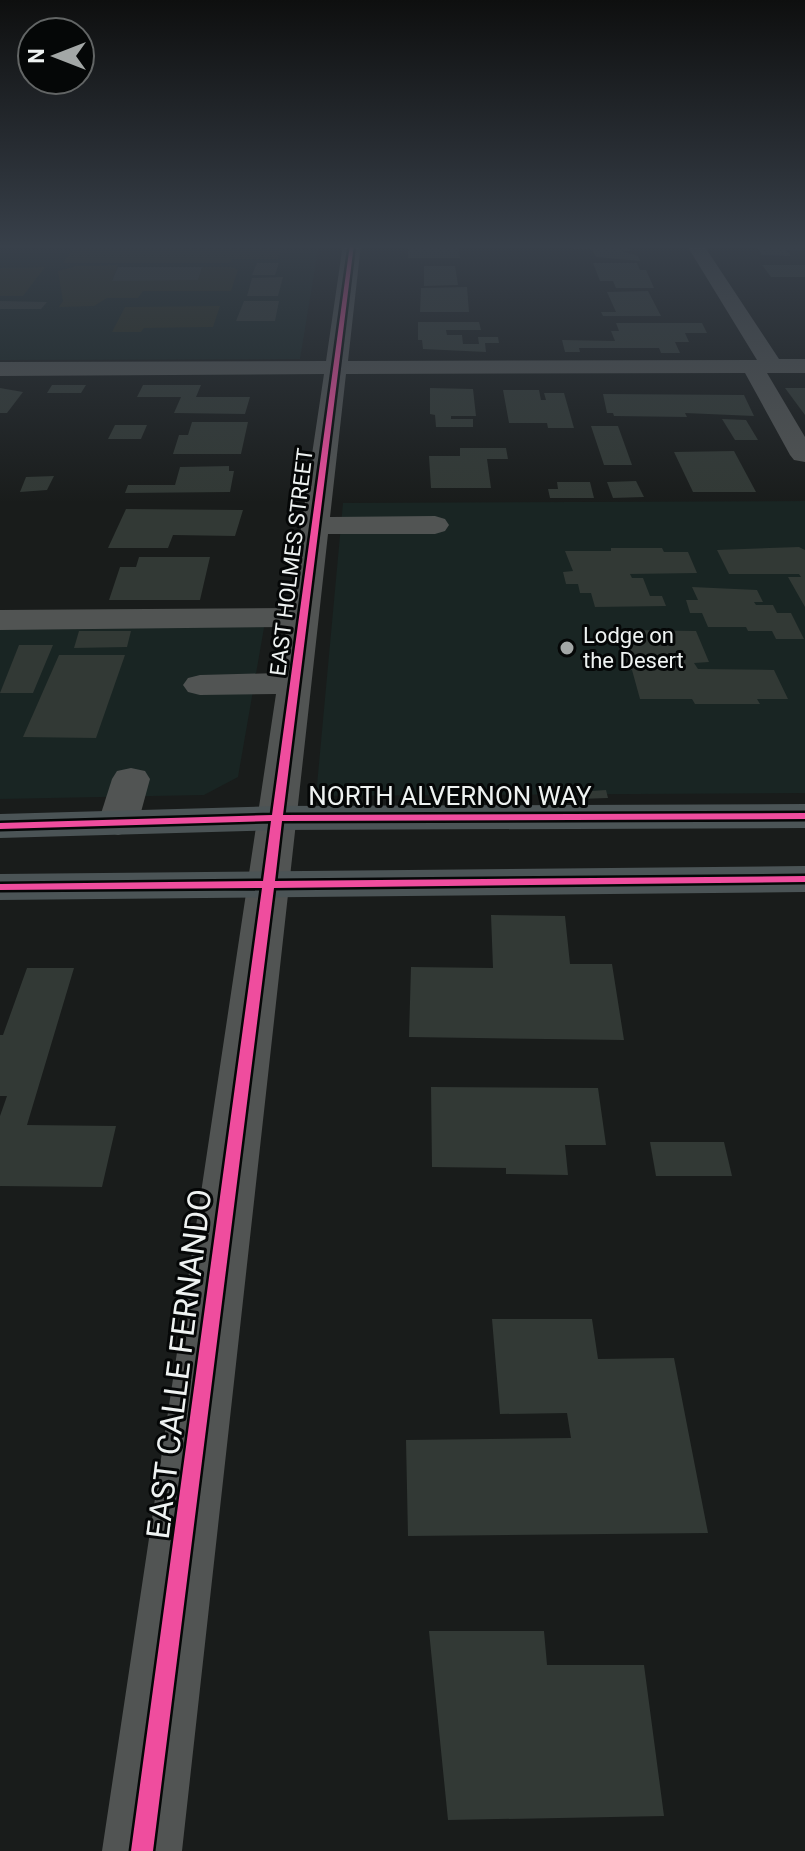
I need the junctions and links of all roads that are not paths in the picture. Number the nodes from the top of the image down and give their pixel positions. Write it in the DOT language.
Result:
graph roads {
  1 [pos="342,330"];
  2 [pos="742,330"];
  3 [pos="162,346"];
  4 [pos="762,366"];
  5 [pos="805,366"];
  6 [pos="153,368"];
  7 [pos="337,368"];
  8 [pos="0,369"];
  9 [pos="803,455"];
  10 [pos="435,525"];
  11 [pos="316,526"];
  12 [pos="304,617"];
  13 [pos="0,620"];
  14 [pos="295,683"];
  15 [pos="200,685"];
  16 [pos="131,779"];
  17 [pos="805,816"];
  18 [pos="278,818"];
  19 [pos="118,823"];
  20 [pos="0,826"];
  21 [pos="805,879"];
  22 [pos="267,884"];
  23 [pos="0,887"];
  24 [pos="142,1851"];
  1 -- 7 [label="street, EAST HOLMES STREET"];
  2 -- 4 [label="street"];
  3 -- 6 [label="street"];
  4 -- 5 [label="street"];
  4 -- 7 [label="street"];
  4 -- 9 [label="street"];
  6 -- 7 [label="street"];
  6 -- 8 [label="street"];
  7 -- 11 [label="street, EAST HOLMES STREET"];
  10 -- 11 [label="street"];
  11 -- 12 [label="street, EAST HOLMES STREET"];
  12 -- 13 [label="street"];
  12 -- 14 [label="street, EAST HOLMES STREET"];
  14 -- 15 [label="street"];
  14 -- 18 [label="street, EAST HOLMES STREET"];
  16 -- 19 [label="street"];
  17 -- 18 [label="main road, NORTH ALVERNON WAY"];
  18 -- 19 [label="main road, NORTH ALVERNON WAY"];
  18 -- 22 [label="street, EAST HOLMES STREET"];
  19 -- 20 [label="main road, NORTH ALVERNON WAY"];
  21 -- 22 [label="main road"];
  22 -- 23 [label="main road"];
  22 -- 24 [label="street, EAST CALLE FERNANDO"];
}
